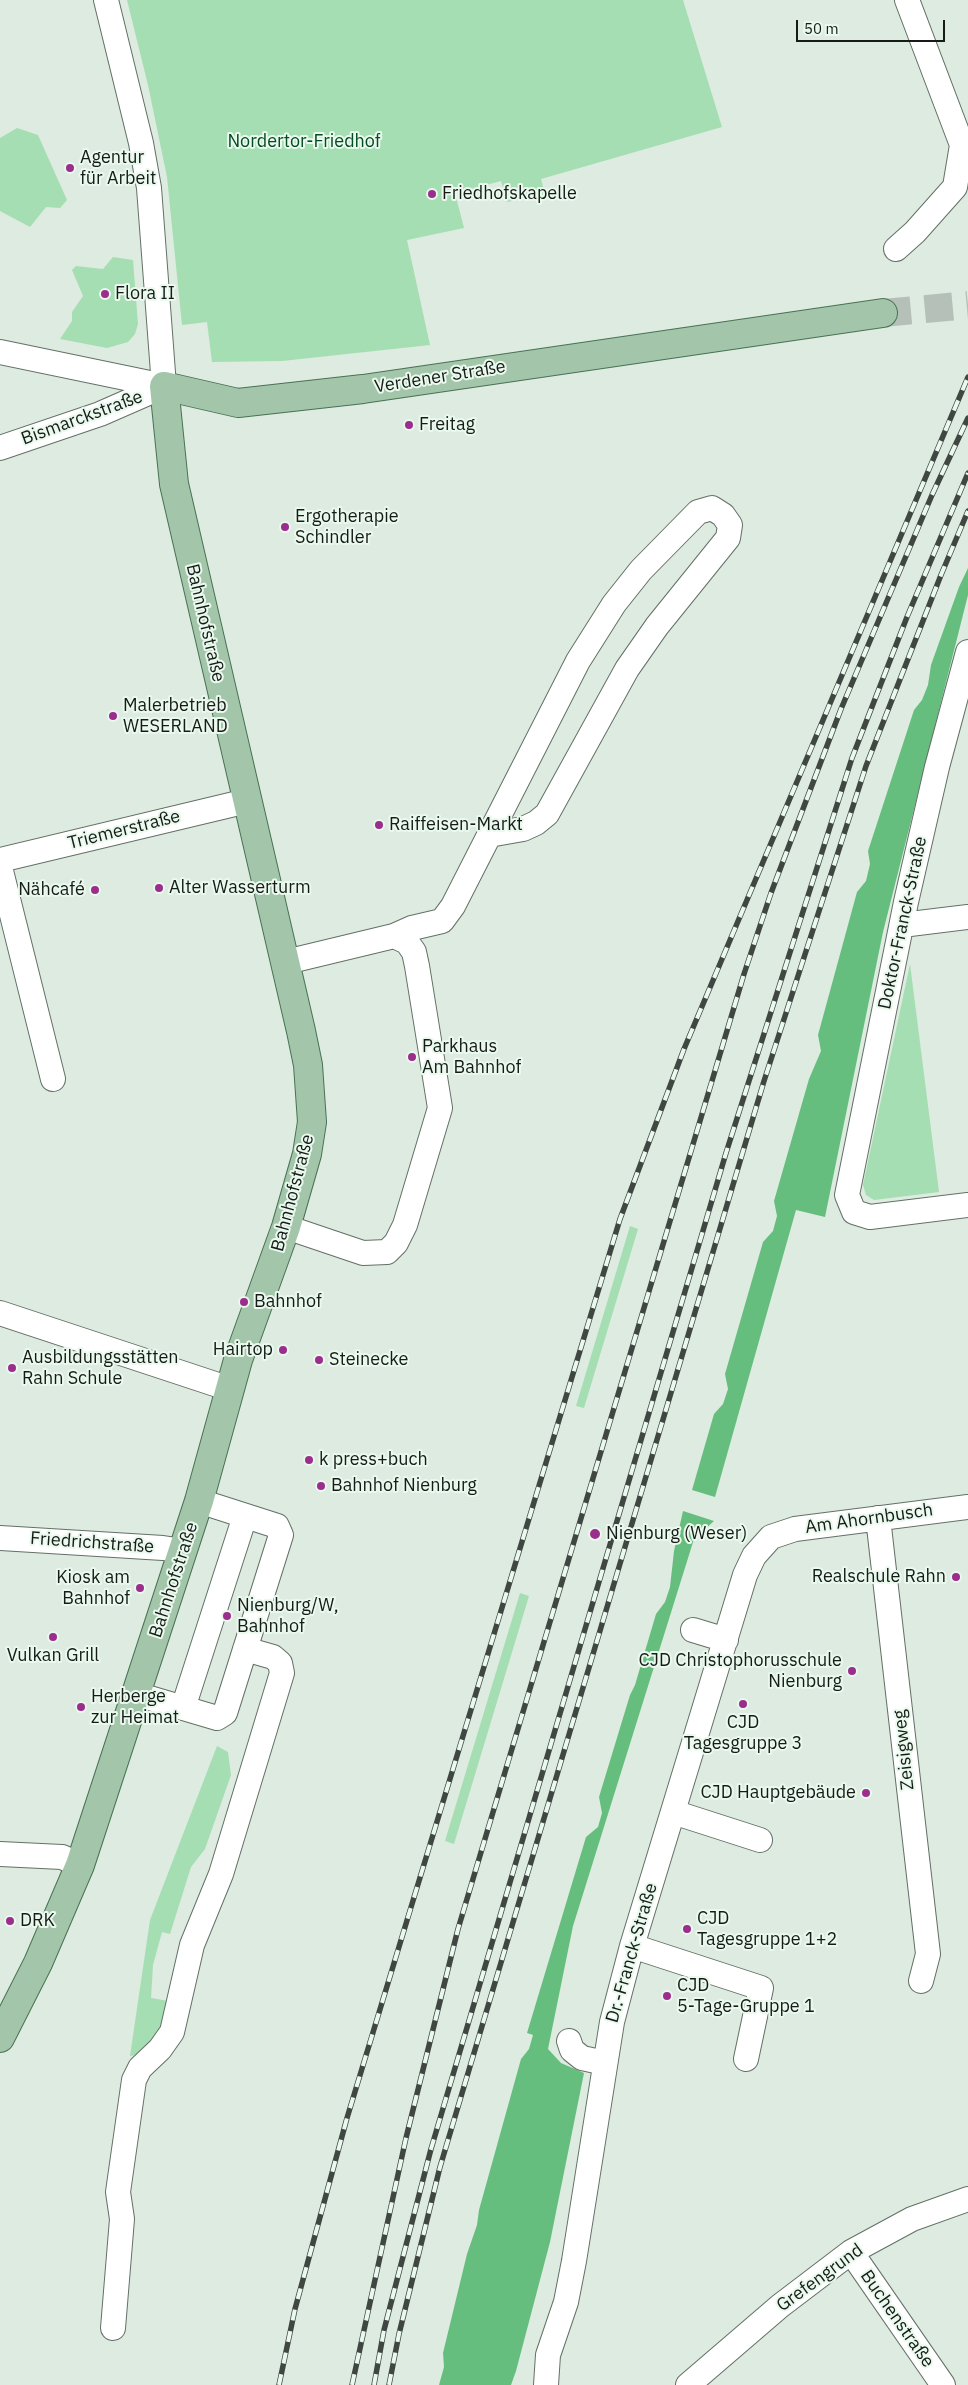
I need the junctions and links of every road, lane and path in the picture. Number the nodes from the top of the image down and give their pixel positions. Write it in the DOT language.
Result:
graph roads {
  1 [pos="106,0"];
  2 [pos="907,0"];
  3 [pos="965,144"];
  4 [pos="896,249"];
  5 [pos="883,313"];
  6 [pos="0,352"];
  7 [pos="164,386"];
  8 [pos="0,448"];
  9 [pos="968,652"];
  10 [pos="247,801"];
  11 [pos="489,834"];
  12 [pos="0,860"];
  13 [pos="0,868"];
  14 [pos="968,918"];
  15 [pos="902,924"];
  16 [pos="394,936"];
  17 [pos="286,962"];
  18 [pos="53,1079"];
  19 [pos="968,1205"];
  20 [pos="286,1227"];
  21 [pos="0,1313"];
  22 [pos="230,1389"];
  23 [pos="199,1501"];
  24 [pos="968,1506"];
  25 [pos="245,1516"];
  26 [pos="878,1518"];
  27 [pos="771,1537"];
  28 [pos="0,1538"];
  29 [pos="183,1551"];
  30 [pos="693,1630"];
  31 [pos="726,1640"];
  32 [pos="245,1648"];
  33 [pos="136,1694"];
  34 [pos="183,1708"];
  35 [pos="673,1812"];
  36 [pos="760,1840"];
  37 [pos="0,1854"];
  38 [pos="80,1865"];
  39 [pos="632,1946"];
  40 [pos="921,1981"];
  41 [pos="0,2038"];
  42 [pos="569,2041"];
  43 [pos="746,2059"];
  44 [pos="605,2063"];
  45 [pos="968,2198"];
  46 [pos="851,2252"];
  47 [pos="113,2328"];
  48 [pos="546,2385"];
  49 [pos="688,2385"];
  50 [pos="943,2385"];
  1 -- 7 [label="street"];
  2 -- 3 [label="street"];
  3 -- 4 [label="street"];
  5 -- 7 [label="main road, Verdener Straße"];
  6 -- 7 [label="street, Verdener Straße"];
  7 -- 8 [label="street, Bismarckstraße"];
  7 -- 10 [label="main road, Bahnhofstraße"];
  9 -- 15 [label="street, Doktor-Franck-Straße"];
  10 -- 12 [label="street, Triemerstraße"];
  10 -- 17 [label="main road, Bahnhofstraße"];
  11 -- 11 [label="street"];
  11 -- 16 [label="street"];
  13 -- 18 [label="street"];
  14 -- 15 [label="street"];
  15 -- 19 [label="street, Doktor-Franck-Straße"];
  16 -- 17 [label="street"];
  16 -- 20 [label="street"];
  17 -- 20 [label="main road, Bahnhofstraße"];
  20 -- 22 [label="main road, Bahnhofstraße"];
  21 -- 22 [label="street"];
  22 -- 23 [label="main road, Bahnhofstraße"];
  23 -- 25 [label="street"];
  23 -- 29 [label="main road, Bahnhofstraße"];
  24 -- 26 [label="street, Am Ahornbusch"];
  25 -- 32 [label="street"];
  25 -- 34 [label="street"];
  26 -- 27 [label="street, Am Ahornbusch"];
  26 -- 40 [label="street, Zeisigweg"];
  27 -- 31 [label="street, Dr.-Franck-Straße"];
  28 -- 29 [label="street, Friedrichstraße"];
  29 -- 33 [label="main road, Bahnhofstraße"];
  30 -- 31 [label="street"];
  31 -- 35 [label="street, Dr.-Franck-Straße"];
  32 -- 34 [label="street"];
  32 -- 47 [label="street"];
  33 -- 34 [label="street"];
  33 -- 38 [label="main road, Bahnhofstraße"];
  35 -- 36 [label="street"];
  35 -- 39 [label="street, Dr.-Franck-Straße"];
  37 -- 38 [label="street"];
  38 -- 41 [label="main road, Bahnhofstraße"];
  39 -- 43 [label="street"];
  39 -- 44 [label="street, Dr.-Franck-Straße"];
  42 -- 44 [label="street"];
  44 -- 48 [label="street, Dr.-Franck-Straße"];
  45 -- 46 [label="street, Grefengrund"];
  46 -- 49 [label="street, Grefengrund"];
  46 -- 50 [label="street, Buchenstraße"];
}
